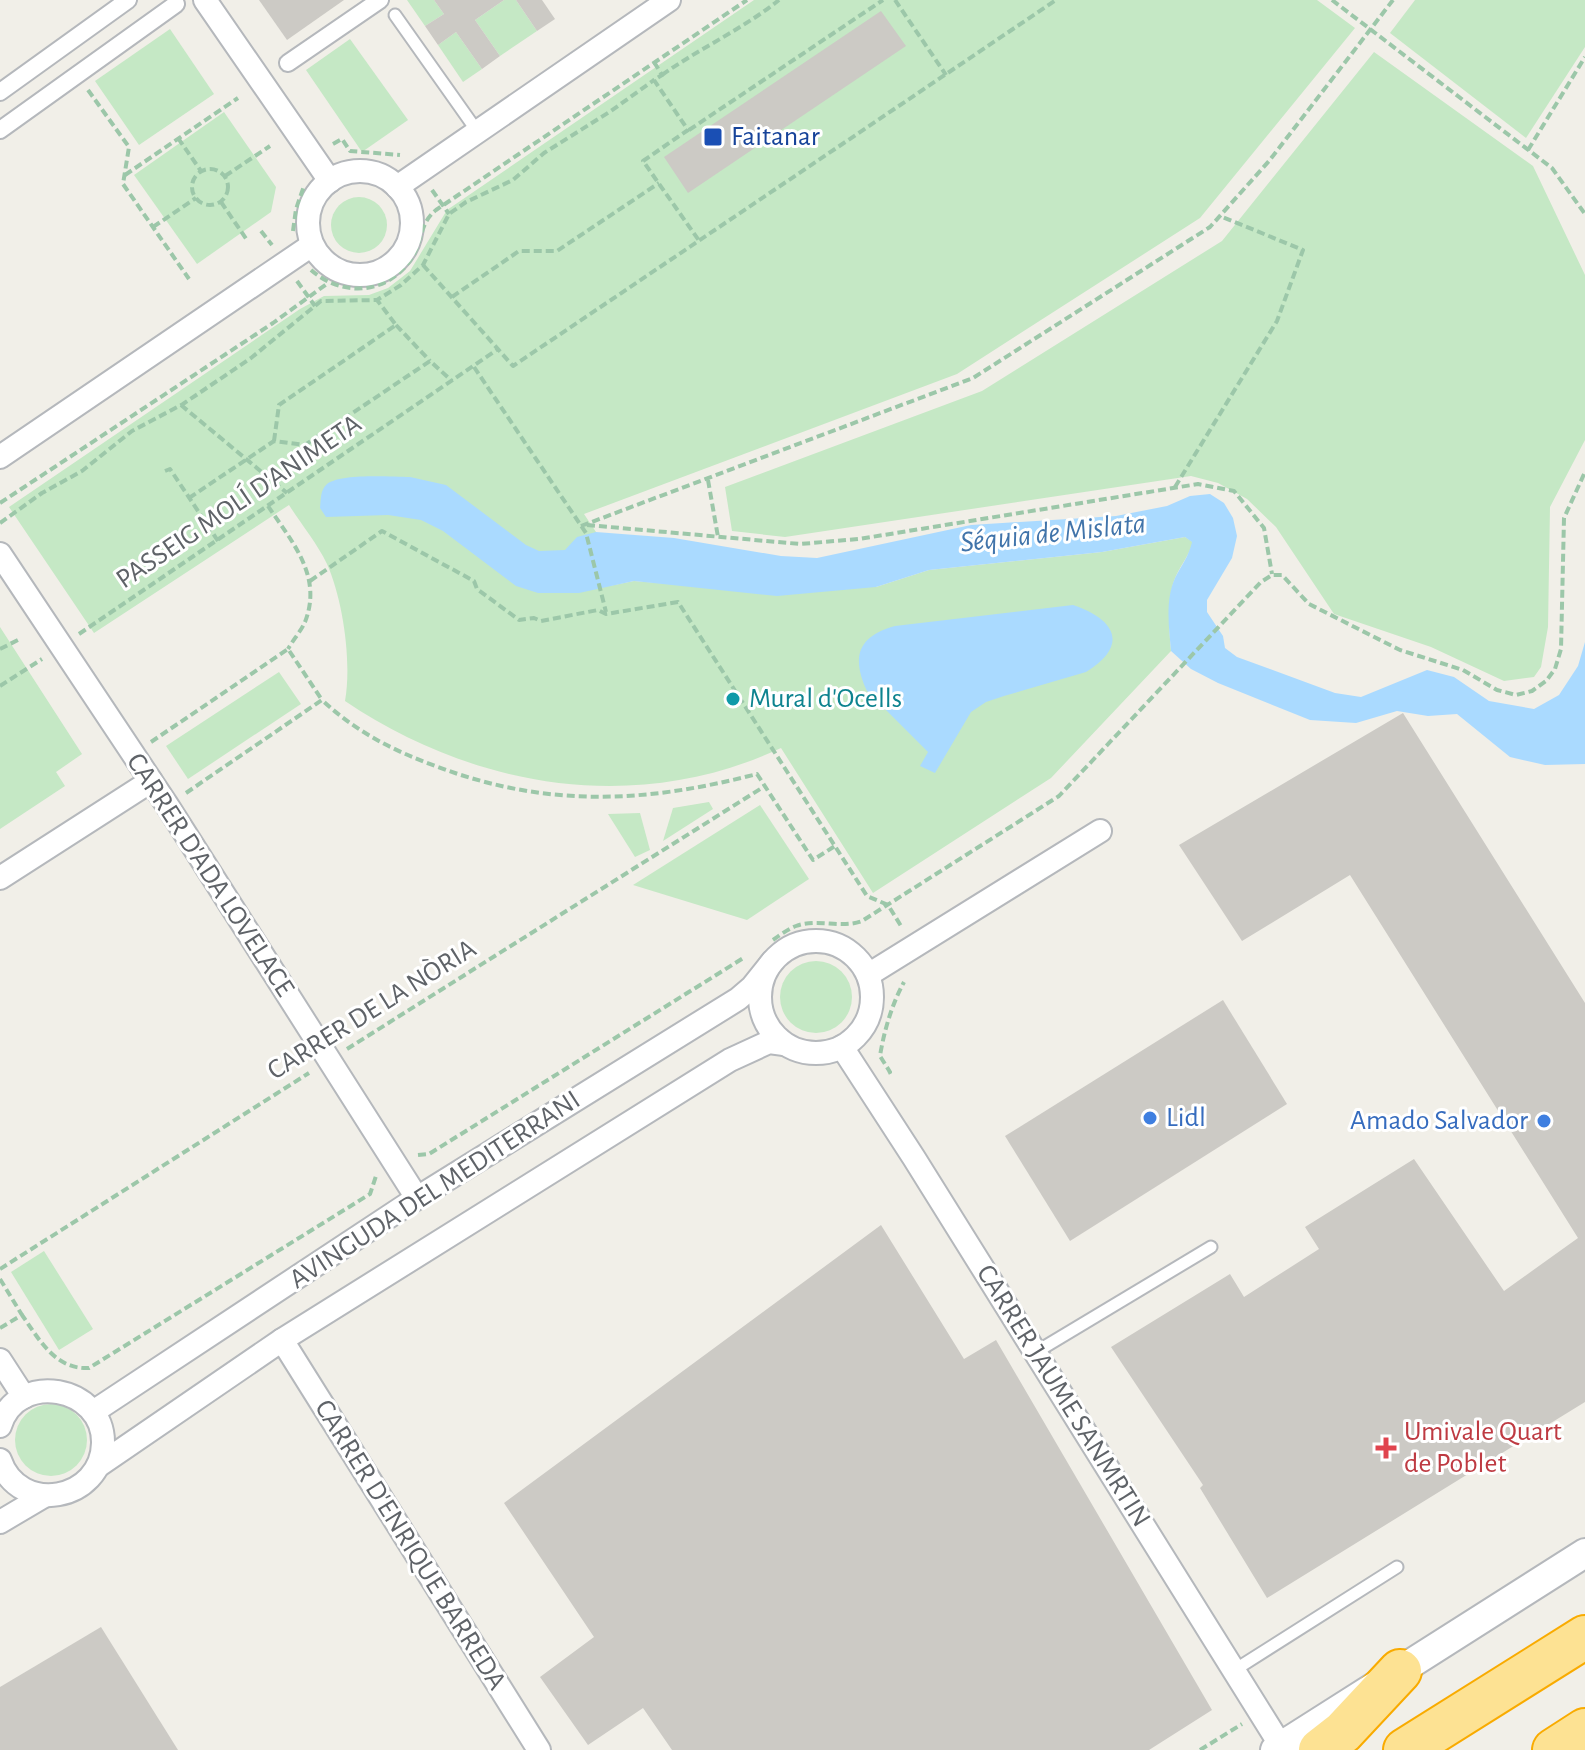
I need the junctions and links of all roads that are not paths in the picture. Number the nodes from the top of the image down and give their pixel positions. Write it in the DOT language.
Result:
graph roads {
  1 [pos="128,0"];
  2 [pos="205,0"];
  3 [pos="380,0"];
  4 [pos="669,0"];
  5 [pos="176,4"];
  6 [pos="395,15"];
  7 [pos="288,63"];
  8 [pos="0,92"];
  9 [pos="0,130"];
  10 [pos="477,131"];
  11 [pos="321,169"];
  12 [pos="397,187"];
  13 [pos="305,250"];
  14 [pos="0,457"];
  15 [pos="0,554"];
  16 [pos="151,781"];
  17 [pos="1100,831"];
  18 [pos="0,878"];
  19 [pos="771,951"];
  20 [pos="868,975"];
  21 [pos="784,1044"];
  22 [pos="842,1047"];
  23 [pos="417,1198"];
  24 [pos="1211,1247"];
  25 [pos="282,1340"];
  26 [pos="1036,1352"];
  27 [pos="0,1360"];
  28 [pos="24,1397"];
  29 [pos="93,1412"];
  30 [pos="0,1426"];
  31 [pos="1,1466"];
  32 [pos="98,1466"];
  33 [pos="44,1496"];
  34 [pos="0,1522"];
  35 [pos="1585,1553"];
  36 [pos="1397,1567"];
  37 [pos="1585,1637"];
  38 [pos="1400,1671"];
  39 [pos="1232,1672"];
  40 [pos="1585,1730"];
  41 [pos="1292,1749"];
  42 [pos="539,1750"];
  43 [pos="1405,1750"];
  44 [pos="1554,1750"];
  1 -- 8 [label="street"];
  2 -- 11 [label="street"];
  3 -- 7 [label="street"];
  4 -- 10 [label="street"];
  5 -- 9 [label="street"];
  6 -- 10 [label="lane"];
  10 -- 12 [label="street"];
  11 -- 12 [label="street"];
  11 -- 13 [label="street"];
  12 -- 13 [label="street"];
  13 -- 14 [label="street"];
  15 -- 16 [label="street, CARRER D'ADA LOVELACE"];
  16 -- 18 [label="street"];
  16 -- 23 [label="street, CARRER D'ADA LOVELACE"];
  17 -- 20 [label="street"];
  19 -- 20 [label="street"];
  19 -- 21 [label="street"];
  19 -- 23 [label="street, AVINGUDA DEL MEDITERRANI"];
  20 -- 22 [label="street"];
  21 -- 22 [label="street"];
  21 -- 25 [label="street, AVINGUDA DEL MEDITERRANI"];
  22 -- 26 [label="street, CARRER JAUME SANMRTIN"];
  23 -- 29 [label="street, AVINGUDA DEL MEDITERRANI"];
  24 -- 26 [label="lane"];
  25 -- 32 [label="street, AVINGUDA DEL MEDITERRANI"];
  25 -- 42 [label="street, CARRER D'ENRIQUE BARREDA"];
  26 -- 39 [label="street, CARRER JAUME SANMRTIN"];
  27 -- 28 [label="street"];
  28 -- 29 [label="street"];
  28 -- 30 [label="street"];
  29 -- 32 [label="street"];
  31 -- 33 [label="street"];
  32 -- 33 [label="street, AVINGUDA DEL MEDITERRANI"];
  33 -- 34 [label="street"];
  35 -- 38 [label="street"];
  36 -- 39 [label="lane"];
  37 -- 43 [label="highway"];
  38 -- 41 [label="highway"];
  39 -- 41 [label="street, CARRER JAUME SANMRTIN"];
  40 -- 44 [label="highway"];
}
